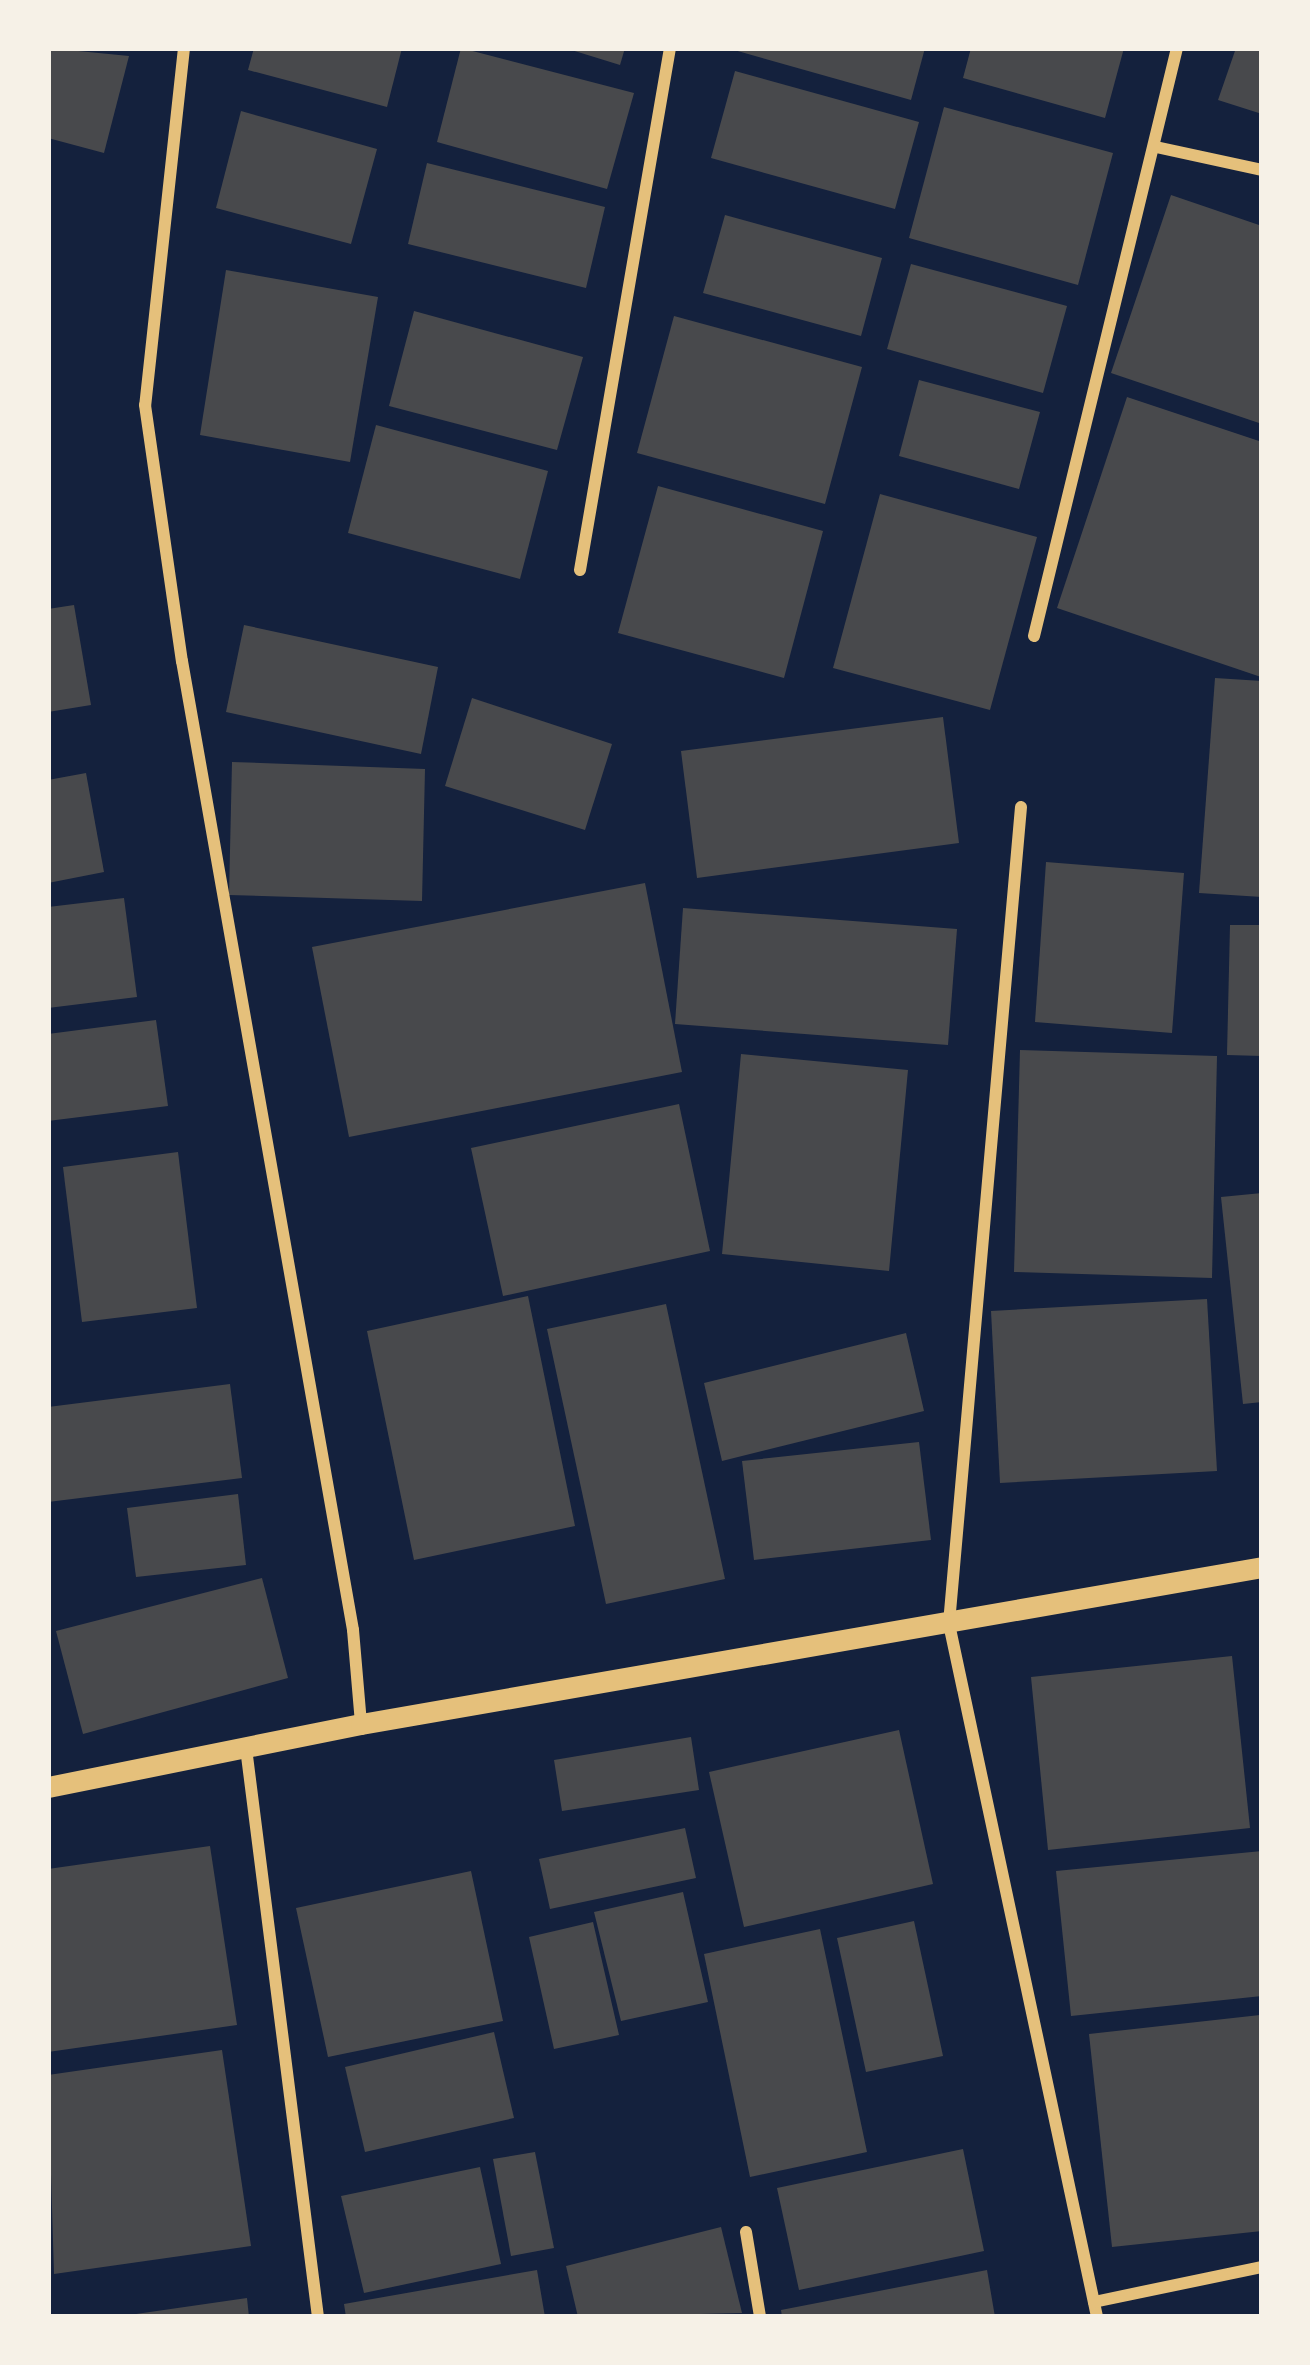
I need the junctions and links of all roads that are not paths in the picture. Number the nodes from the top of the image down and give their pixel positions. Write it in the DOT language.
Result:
graph roads {
  1 [pos="184,48"];
  2 [pos="670,48"];
  3 [pos="1177,48"];
  4 [pos="1156,147"];
  5 [pos="1262,170"];
  6 [pos="580,571"];
  7 [pos="1034,636"];
  8 [pos="1021,807"];
  9 [pos="1262,1567"];
  10 [pos="949,1624"];
  11 [pos="361,1724"];
  12 [pos="246,1748"];
  13 [pos="48,1787"];
  14 [pos="746,2232"];
  15 [pos="1262,2266"];
  16 [pos="1094,2302"];
  17 [pos="318,2317"];
  18 [pos="760,2317"];
  19 [pos="1097,2317"];
  1 -- 11 [label="street"];
  2 -- 6 [label="street"];
  3 -- 4 [label="street"];
  4 -- 5 [label="street"];
  4 -- 7 [label="street"];
  8 -- 10 [label="street"];
  9 -- 10 [label="street"];
  10 -- 11 [label="street"];
  10 -- 16 [label="street"];
  11 -- 12 [label="street"];
  12 -- 13 [label="street"];
  12 -- 17 [label="street"];
  14 -- 18 [label="street"];
  15 -- 16 [label="street"];
  16 -- 19 [label="street"];
}
